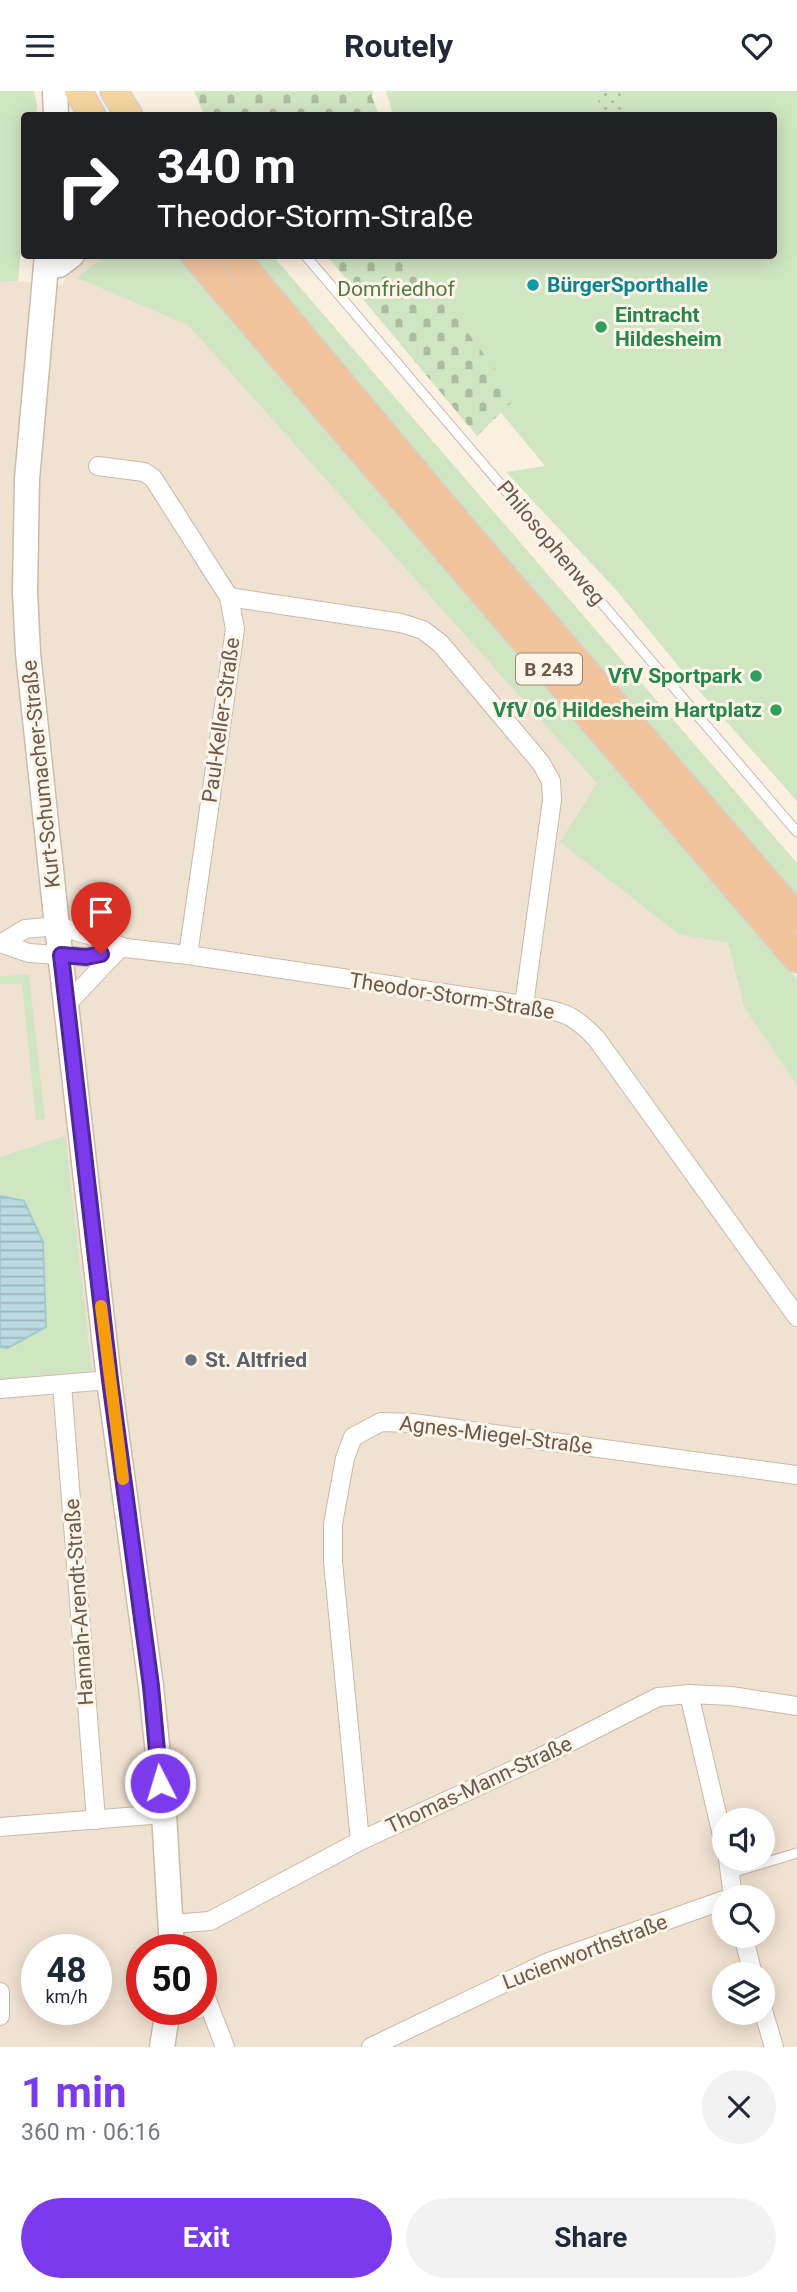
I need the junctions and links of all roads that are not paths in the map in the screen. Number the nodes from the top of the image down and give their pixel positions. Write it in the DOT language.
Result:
graph roads {
  1 [pos="55,91"];
  2 [pos="78,91"];
  3 [pos="114,91"];
  4 [pos="56,112"];
  5 [pos="90,112"];
  6 [pos="127,112"];
  7 [pos="61,259"];
  8 [pos="198,259"];
  9 [pos="236,259"];
  10 [pos="308,259"];
  11 [pos="98,466"];
  12 [pos="229,597"];
  13 [pos="797,832"];
  14 [pos="797,918"];
  15 [pos="57,926"];
  16 [pos="1,943"];
  17 [pos="120,950"];
  18 [pos="61,955"];
  19 [pos="188,955"];
  20 [pos="797,958"];
  21 [pos="66,1004"];
  22 [pos="524,1005"];
  23 [pos="797,1317"];
  24 [pos="110,1380"];
  25 [pos="62,1384"];
  26 [pos="0,1389"];
  27 [pos="797,1475"];
  28 [pos="689,1694"];
  29 [pos="797,1706"];
  30 [pos="716,1808"];
  31 [pos="164,1814"];
  32 [pos="96,1820"];
  33 [pos="0,1827"];
  34 [pos="360,1841"];
  35 [pos="797,1853"];
  36 [pos="775,1857"];
  37 [pos="712,1904"];
  38 [pos="172,1924"];
  39 [pos="172,1934"];
  40 [pos="0,1992"];
  41 [pos="0,2017"];
  42 [pos="179,2025"];
  43 [pos="206,2025"];
  44 [pos="767,2025"];
  45 [pos="162,2047"];
  46 [pos="225,2047"];
  47 [pos="371,2047"];
  48 [pos="774,2047"];
  1 -- 4 [label="main road"];
  2 -- 5 [label="main road"];
  3 -- 6 [label="main road"];
  7 -- 15 [label="main road, Kurt-Schumacher-Straße"];
  8 -- 20 [label="highway, B 243"];
  9 -- 14 [label="highway, B 243"];
  10 -- 13 [label="lane, Philosophenweg"];
  11 -- 12 [label="street, Paul-Keller-Straße"];
  12 -- 19 [label="street, Paul-Keller-Straße"];
  12 -- 22 [label="street"];
  15 -- 16 [label="street"];
  15 -- 17 [label="street, Theodor-Storm-Straße"];
  15 -- 18 [label="main road, Kurt-Schumacher-Straße"];
  16 -- 18 [label="street, Theodor-Storm-Straße"];
  17 -- 18 [label="street, Theodor-Storm-Straße"];
  17 -- 19 [label="street, Theodor-Storm-Straße"];
  17 -- 21 [label="street"];
  18 -- 21 [label="main road, Kurt-Schumacher-Straße"];
  19 -- 22 [label="street, Theodor-Storm-Straße"];
  21 -- 24 [label="main road, Kurt-Schumacher-Straße"];
  22 -- 23 [label="street, Theodor-Storm-Straße"];
  24 -- 25 [label="street"];
  24 -- 31 [label="main road, Kurt-Schumacher-Straße"];
  25 -- 26 [label="street"];
  25 -- 32 [label="street, Hannah-Arendt-Straße"];
  27 -- 34 [label="street, Agnes-Miegel-Straße"];
  28 -- 29 [label="street, Thomas-Mann-Straße"];
  28 -- 30 [label="street"];
  28 -- 34 [label="street, Thomas-Mann-Straße"];
  31 -- 32 [label="street"];
  31 -- 38 [label="main road, Kurt-Schumacher-Straße"];
  32 -- 33 [label="street"];
  34 -- 38 [label="street, Thomas-Mann-Straße"];
  35 -- 36 [label="lane"];
  37 -- 47 [label="street, Lucienworthstraße"];
  38 -- 39 [label="main road, Kurt-Schumacher-Straße"];
  40 -- 41 [label="street"];
  42 -- 45 [label="main road"];
  43 -- 46 [label="street"];
  44 -- 48 [label="street"];
}
